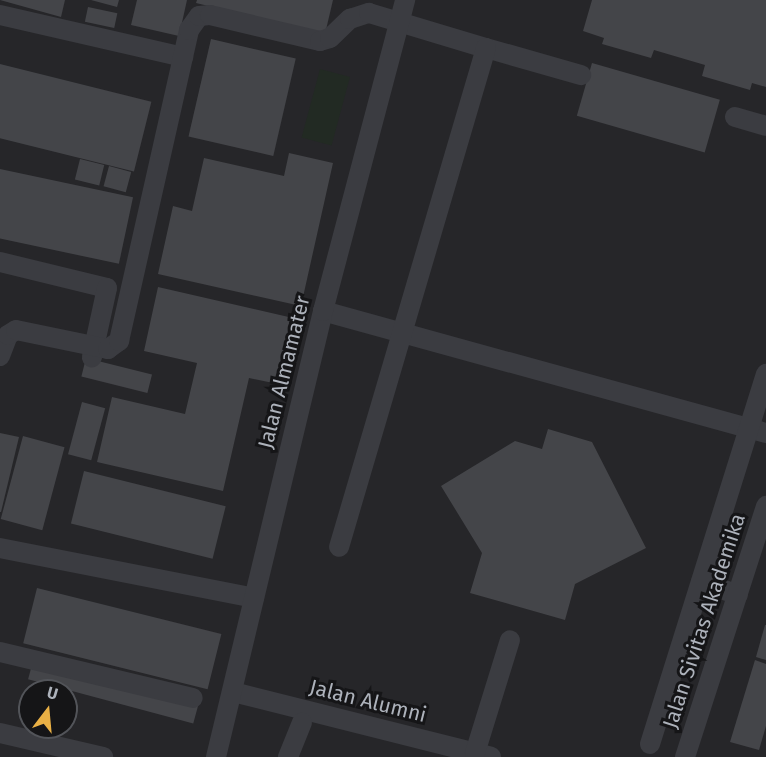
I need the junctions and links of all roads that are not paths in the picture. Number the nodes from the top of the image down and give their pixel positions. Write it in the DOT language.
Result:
graph roads {
  1 [pos="405,0"];
  2 [pos="0,15"];
  3 [pos="399,21"];
  4 [pos="486,48"];
  5 [pos="183,57"];
  6 [pos="581,75"];
  7 [pos="735,117"];
  8 [pos="766,126"];
  9 [pos="0,262"];
  10 [pos="323,311"];
  11 [pos="404,333"];
  12 [pos="93,353"];
  13 [pos="0,356"];
  14 [pos="766,374"];
  15 [pos="758,430"];
  16 [pos="766,506"];
  17 [pos="339,547"];
  18 [pos="0,548"];
  19 [pos="701,582"];
  20 [pos="738,595"];
  21 [pos="254,598"];
  22 [pos="510,640"];
  23 [pos="0,652"];
  24 [pos="235,683"];
  25 [pos="193,698"];
  26 [pos="303,723"];
  27 [pos="0,733"];
  28 [pos="650,744"];
  29 [pos="483,755"];
  30 [pos="682,755"];
  31 [pos="103,757"];
  32 [pos="216,757"];
  33 [pos="288,757"];
  1 -- 3 [label="street, Jalan Almamater"];
  2 -- 5 [label="street"];
  3 -- 4 [label="street"];
  3 -- 5 [label="street"];
  3 -- 10 [label="street, Jalan Almamater"];
  4 -- 6 [label="street"];
  4 -- 11 [label="street"];
  5 -- 12 [label="street"];
  7 -- 8 [label="street"];
  9 -- 12 [label="street"];
  10 -- 11 [label="street"];
  10 -- 21 [label="street, Jalan Almamater"];
  11 -- 15 [label="street"];
  11 -- 17 [label="street"];
  12 -- 13 [label="street"];
  14 -- 15 [label="street"];
  15 -- 19 [label="street"];
  16 -- 20 [label="street, Jalan Sivitas Akademika"];
  18 -- 21 [label="street"];
  19 -- 20 [label="street"];
  19 -- 28 [label="street"];
  20 -- 30 [label="street, Jalan Sivitas Akademika"];
  21 -- 24 [label="street, Jalan Almamater"];
  22 -- 29 [label="street"];
  23 -- 25 [label="street"];
  24 -- 29 [label="street, Jalan Alumni"];
  24 -- 32 [label="street, Jalan Almamater"];
  26 -- 33 [label="street"];
  27 -- 31 [label="street"];
}
